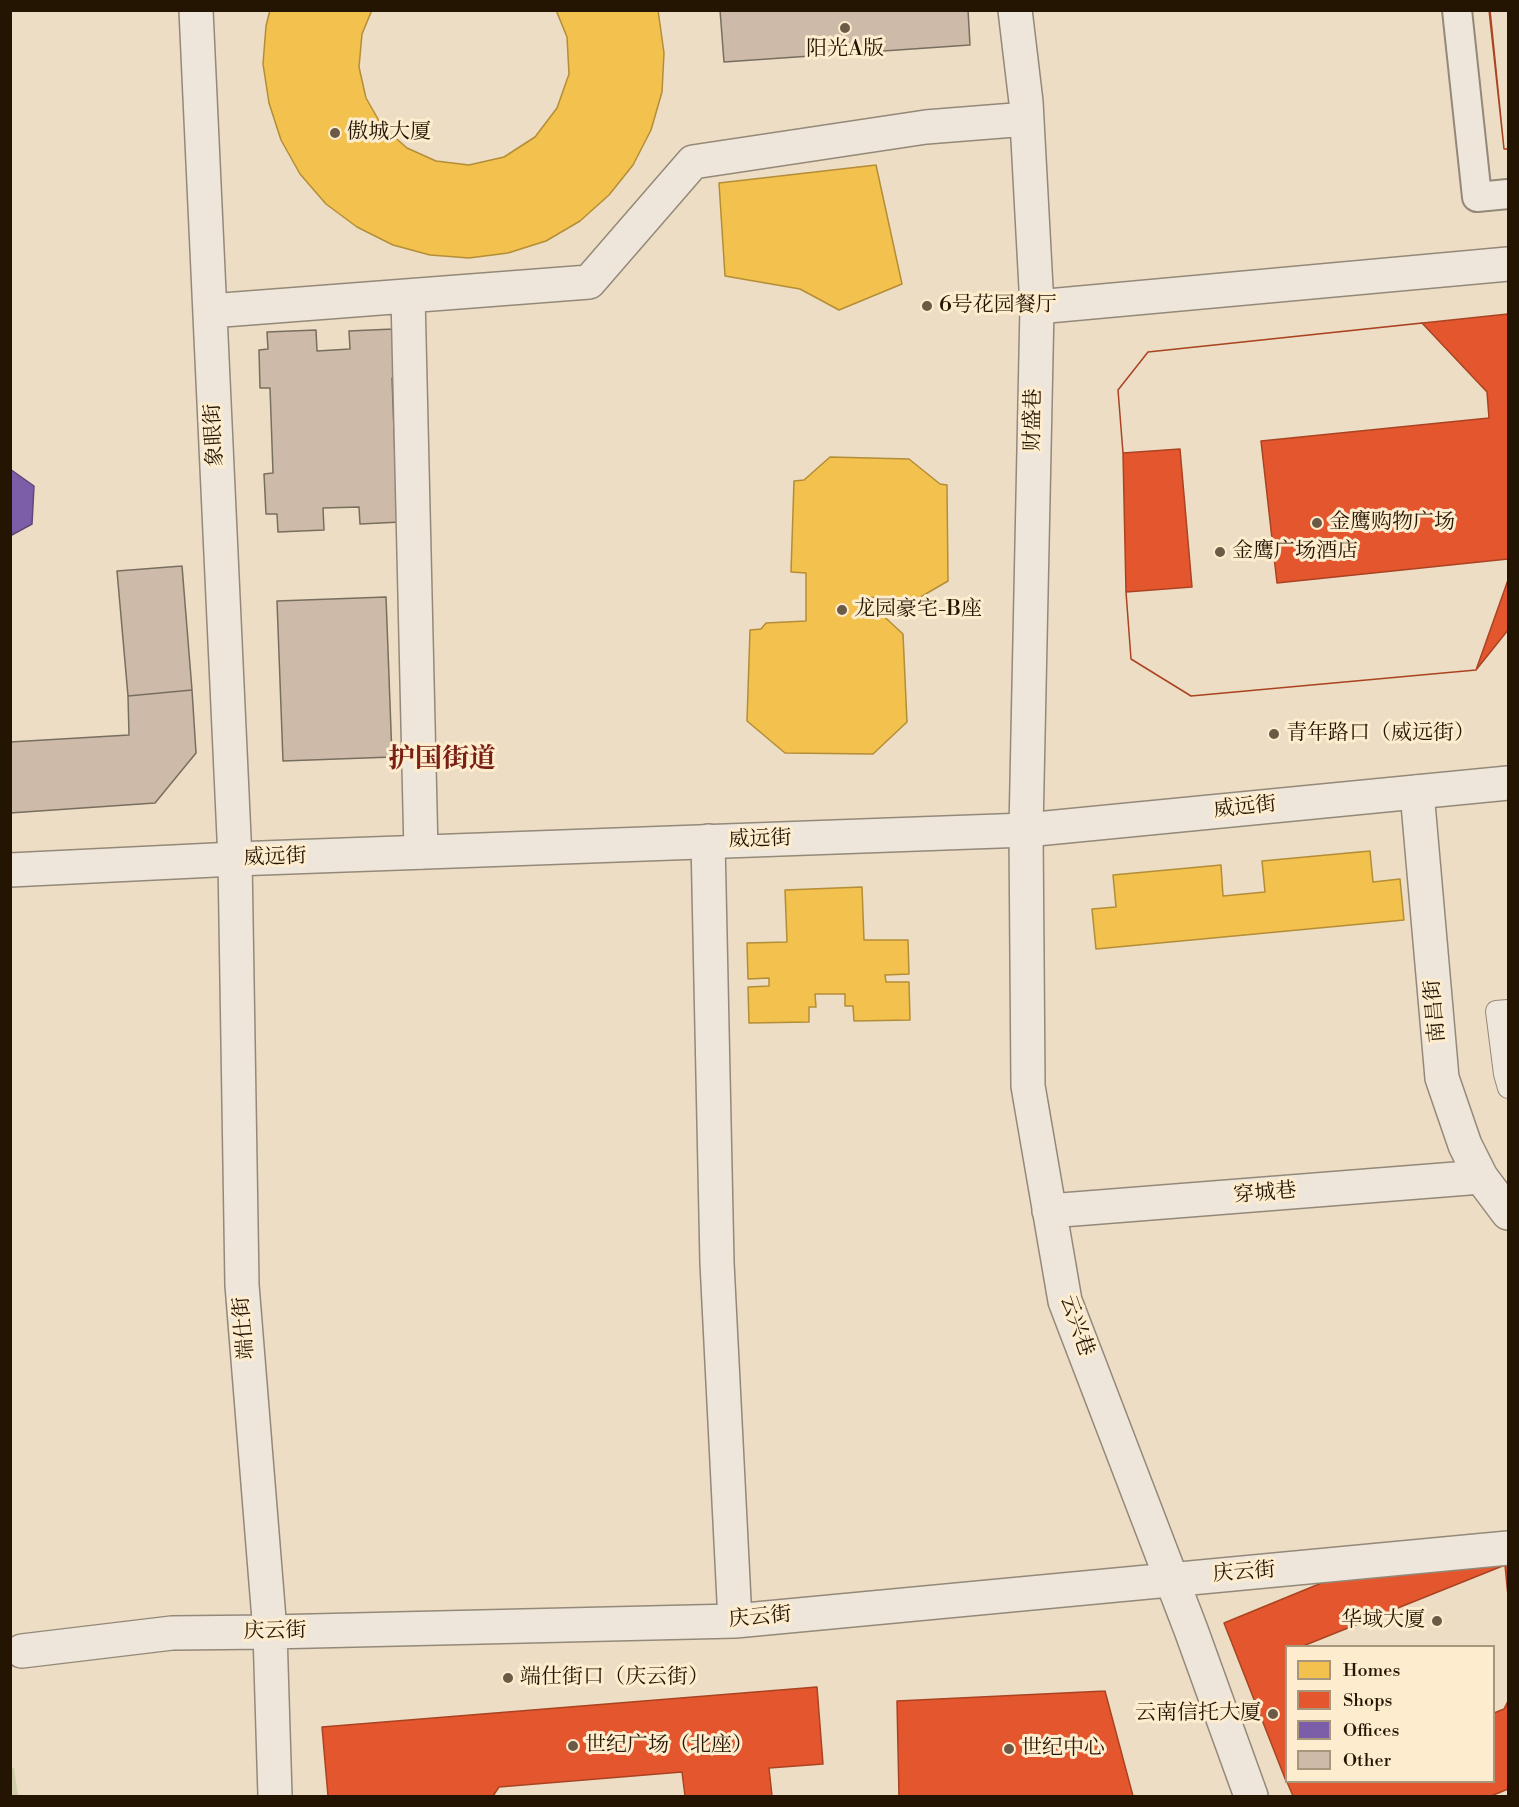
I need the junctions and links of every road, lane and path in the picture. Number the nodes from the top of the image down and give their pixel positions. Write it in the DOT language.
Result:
graph roads {
  1 [pos="196,10"];
  2 [pos="1015,10"];
  3 [pos="1457,10"];
  4 [pos="1027,119"];
  5 [pos="1509,194"];
  6 [pos="1509,264"];
  7 [pos="408,296"];
  8 [pos="1037,307"];
  9 [pos="210,311"];
  10 [pos="1509,783"];
  11 [pos="1417,792"];
  12 [pos="1026,830"];
  13 [pos="708,842"];
  14 [pos="421,852"];
  15 [pos="235,859"];
  16 [pos="10,870"];
  17 [pos="1509,1010"];
  18 [pos="1509,1088"];
  19 [pos="1481,1177"];
  20 [pos="1048,1211"];
  21 [pos="1509,1213"];
  22 [pos="1509,1548"];
  23 [pos="1171,1578"];
  24 [pos="735,1621"];
  25 [pos="270,1632"];
  26 [pos="16,1651"];
  27 [pos="275,1797"];
  28 [pos="1251,1797"];
  1 -- 9 [label="street, 象眼街"];
  2 -- 4 [label="street, 财盛巷"];
  3 -- 5 [label="street"];
  4 -- 7 [label="street"];
  4 -- 8 [label="street, 财盛巷"];
  6 -- 8 [label="street"];
  7 -- 9 [label="street"];
  7 -- 14 [label="street"];
  8 -- 12 [label="street, 财盛巷"];
  9 -- 15 [label="street, 象眼街"];
  10 -- 11 [label="street, 威远街"];
  11 -- 12 [label="street, 威远街"];
  11 -- 19 [label="street, 南昌街"];
  12 -- 13 [label="street, 威远街"];
  12 -- 20 [label="street, 云兴巷"];
  13 -- 14 [label="street, 威远街"];
  13 -- 24 [label="street"];
  14 -- 15 [label="street, 威远街"];
  15 -- 16 [label="street, 威远街"];
  15 -- 25 [label="street, 端仕街"];
  17 -- 18 [label="lane"];
  19 -- 20 [label="street, 穿城巷"];
  19 -- 21 [label="street, 南昌街"];
  20 -- 23 [label="street, 云兴巷"];
  22 -- 23 [label="street, 庆云街"];
  23 -- 24 [label="street, 庆云街"];
  23 -- 28 [label="street, 云兴巷"];
  24 -- 25 [label="street, 庆云街"];
  25 -- 26 [label="street, 庆云街"];
  25 -- 27 [label="street, 端仕街"];
}
